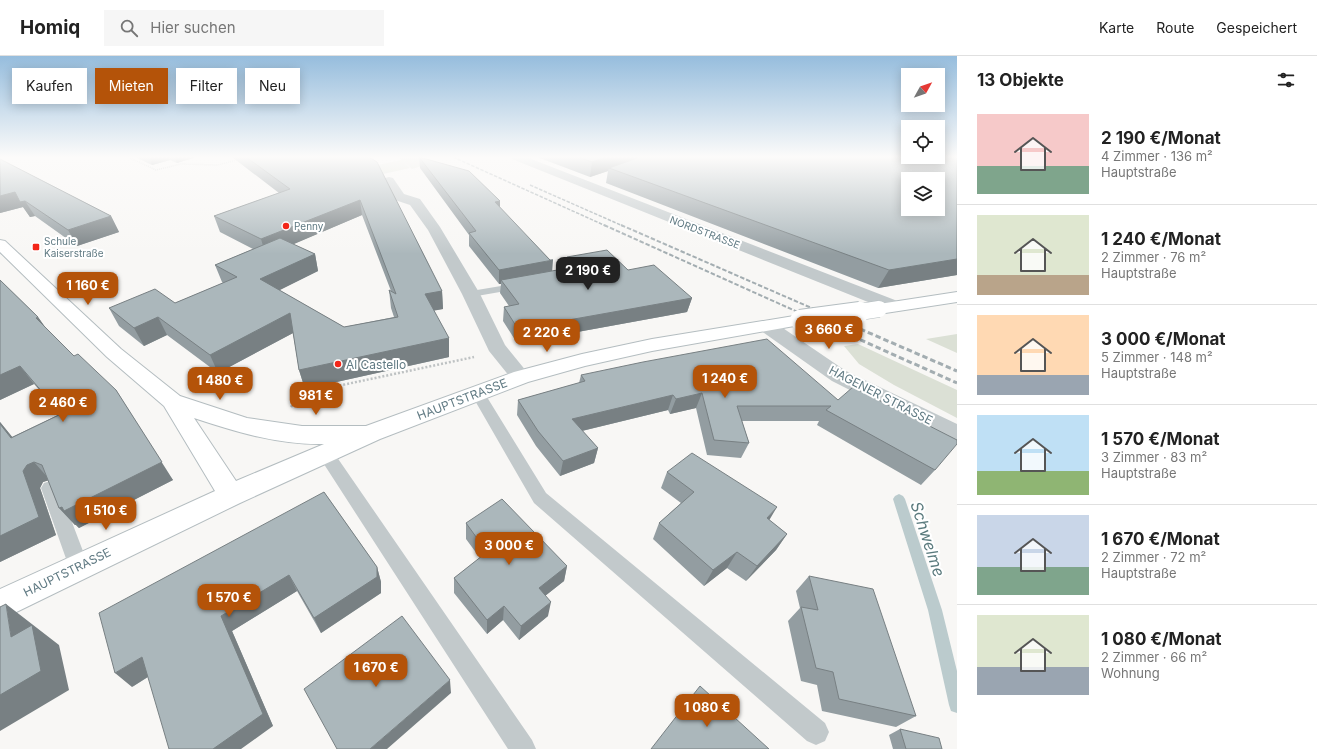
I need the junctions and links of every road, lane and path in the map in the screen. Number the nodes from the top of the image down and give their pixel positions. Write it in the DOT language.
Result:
graph roads {
  1 [pos="395,189"];
  2 [pos="596,189"];
  3 [pos="0,244"];
  4 [pos="527,284"];
  5 [pos="471,294"];
  6 [pos="957,297"];
  7 [pos="887,308"];
  8 [pos="767,326"];
  9 [pos="500,352"];
  10 [pos="521,377"];
  11 [pos="477,392"];
  12 [pos="172,401"];
  13 [pos="258,429"];
  14 [pos="372,433"];
  15 [pos="957,434"];
  16 [pos="326,454"];
  17 [pos="50,488"];
  18 [pos="231,495"];
  19 [pos="79,567"];
  20 [pos="0,605"];
  21 [pos="816,732"];
  22 [pos="523,749"];
  1 -- 5 [label="street"];
  2 -- 7 [label="street, NORDSTRASSE"];
  3 -- 12 [label="main road"];
  4 -- 5 [label="lane"];
  5 -- 9 [label="street"];
  6 -- 7 [label="main road, HAUPTSTRASSE"];
  7 -- 8 [label="main road, HAUPTSTRASSE, bridge"];
  8 -- 10 [label="main road, HAUPTSTRASSE"];
  8 -- 15 [label="street, HAGENER STRASSE"];
  9 -- 10 [label="street"];
  9 -- 13 [label="path"];
  10 -- 11 [label="main road, HAUPTSTRASSE"];
  11 -- 14 [label="main road, HAUPTSTRASSE"];
  11 -- 21 [label="lane"];
  12 -- 13 [label="main road"];
  12 -- 18 [label="main road"];
  13 -- 14 [label="main road"];
  14 -- 16 [label="main road, HAUPTSTRASSE"];
  16 -- 18 [label="main road, HAUPTSTRASSE"];
  16 -- 22 [label="lane"];
  17 -- 19 [label="lane"];
  18 -- 19 [label="main road, HAUPTSTRASSE"];
  19 -- 20 [label="main road, HAUPTSTRASSE"];
}
